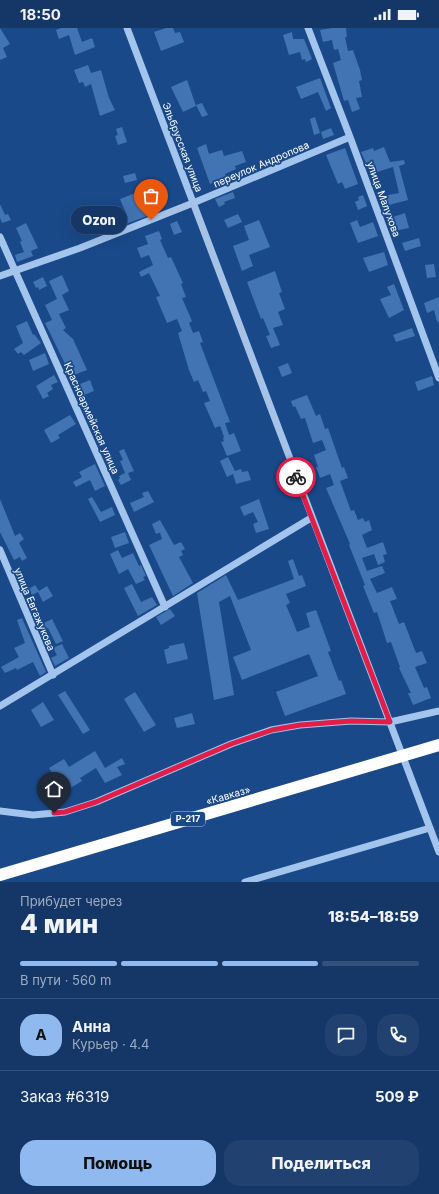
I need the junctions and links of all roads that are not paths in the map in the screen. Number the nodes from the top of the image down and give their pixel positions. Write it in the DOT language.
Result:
graph roads {
  1 [pos="127,28"];
  2 [pos="308,28"];
  3 [pos="350,137"];
  4 [pos="193,203"];
  5 [pos="0,237"];
  6 [pos="14,270"];
  7 [pos="0,276"];
  8 [pos="439,378"];
  9 [pos="311,518"];
  10 [pos="0,550"];
  11 [pos="165,607"];
  12 [pos="53,675"];
  13 [pos="0,706"];
  14 [pos="439,711"];
  15 [pos="390,722"];
  16 [pos="439,745"];
  17 [pos="0,811"];
  18 [pos="430,828"];
  19 [pos="439,852"];
  20 [pos="0,875"];
  21 [pos="245,882"];
  1 -- 4 [label="street, Эльбрусская улица"];
  2 -- 3 [label="street, улица Малухова"];
  3 -- 4 [label="street, переулок Андропова"];
  3 -- 8 [label="street, улица Малухова"];
  4 -- 6 [label="street, переулок Андропова"];
  4 -- 9 [label="street, Эльбрусская улица"];
  5 -- 6 [label="street, Красноармейская улица"];
  6 -- 7 [label="street, переулок Андропова"];
  6 -- 11 [label="street, Красноармейская улица"];
  9 -- 11 [label="street"];
  9 -- 15 [label="street, Эльбрусская улица"];
  10 -- 12 [label="street, улица Евгажукова"];
  11 -- 12 [label="street"];
  12 -- 13 [label="street"];
  14 -- 15 [label="street"];
  15 -- 17 [label="street"];
  15 -- 18 [label="street, Эльбрусская улица"];
  16 -- 20 [label="highway, «Кавказ» / Р-217"];
  18 -- 19 [label="street, Эльбрусская улица"];
  18 -- 21 [label="street"];
}
